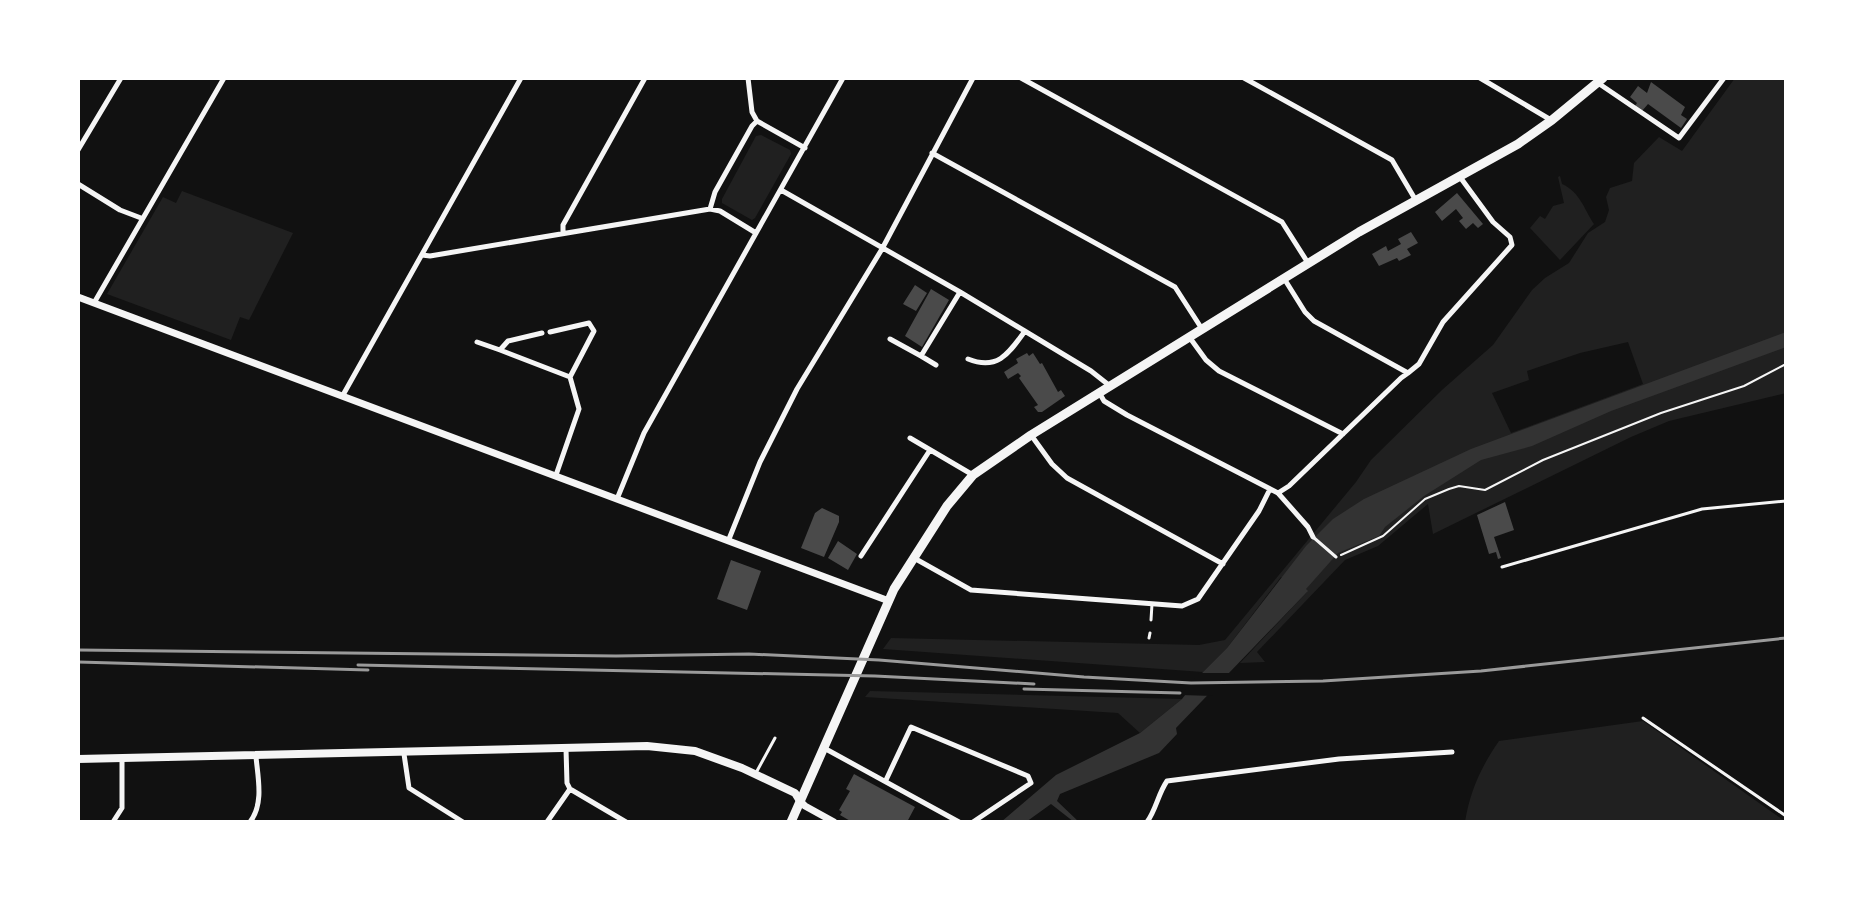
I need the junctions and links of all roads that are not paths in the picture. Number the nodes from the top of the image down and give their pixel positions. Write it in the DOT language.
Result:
graph roads {
  1 [pos="121,78"];
  2 [pos="224,78"];
  3 [pos="521,78"];
  4 [pos="645,78"];
  5 [pos="748,78"];
  6 [pos="843,78"];
  7 [pos="973,78"];
  8 [pos="1021,78"];
  9 [pos="1244,78"];
  10 [pos="1480,78"];
  11 [pos="1724,78"];
  12 [pos="1601,80"];
  13 [pos="1552,120"];
  14 [pos="757,121"];
  15 [pos="805,148"];
  16 [pos="78,150"];
  17 [pos="932,153"];
  18 [pos="1460,177"];
  19 [pos="78,184"];
  20 [pos="781,190"];
  21 [pos="1416,200"];
  22 [pos="710,209"];
  23 [pos="141,218"];
  24 [pos="563,233"];
  25 [pos="756,233"];
  26 [pos="882,249"];
  27 [pos="422,255"];
  28 [pos="1308,264"];
  29 [pos="1285,280"];
  30 [pos="960,292"];
  31 [pos="78,297"];
  32 [pos="94,303"];
  33 [pos="1202,330"];
  34 [pos="1025,331"];
  35 [pos="550,332"];
  36 [pos="542,333"];
  37 [pos="1190,338"];
  38 [pos="890,339"];
  39 [pos="477,342"];
  40 [pos="500,350"];
  41 [pos="921,356"];
  42 [pos="968,359"];
  43 [pos="936,365"];
  44 [pos="1408,373"];
  45 [pos="570,377"];
  46 [pos="1110,386"];
  47 [pos="1100,393"];
  48 [pos="343,395"];
  49 [pos="1343,434"];
  50 [pos="1031,435"];
  51 [pos="910,438"];
  52 [pos="930,450"];
  53 [pos="556,475"];
  54 [pos="973,475"];
  55 [pos="1270,489"];
  56 [pos="1278,493"];
  57 [pos="617,499"];
  58 [pos="1786,501"];
  59 [pos="1313,537"];
  60 [pos="729,539"];
  61 [pos="861,556"];
  62 [pos="1336,557"];
  63 [pos="914,558"];
  64 [pos="1223,564"];
  65 [pos="1502,567"];
  66 [pos="889,601"];
  67 [pos="1152,604"];
  68 [pos="1151,620"];
  69 [pos="1643,718"];
  70 [pos="775,738"];
  71 [pos="824,748"];
  72 [pos="566,749"];
  73 [pos="1452,752"];
  74 [pos="404,754"];
  75 [pos="256,757"];
  76 [pos="78,759"];
  77 [pos="122,759"];
  78 [pos="755,775"];
  79 [pos="886,780"];
  80 [pos="570,789"];
  81 [pos="800,801"];
  82 [pos="1786,816"];
  83 [pos="113,822"];
  84 [pos="250,822"];
  85 [pos="463,822"];
  86 [pos="547,822"];
  87 [pos="626,822"];
  88 [pos="791,822"];
  89 [pos="834,822"];
  90 [pos="959,822"];
  91 [pos="973,822"];
  92 [pos="1147,822"];
  1 -- 16 [label="street"];
  2 -- 23 [label="street"];
  3 -- 27 [label="street"];
  4 -- 24 [label="street"];
  5 -- 14 [label="street"];
  6 -- 15 [label="street"];
  7 -- 17 [label="street"];
  8 -- 28 [label="street"];
  9 -- 21 [label="street"];
  10 -- 13 [label="street"];
  11 -- 12 [label="street"];
  12 -- 13 [label="main road"];
  13 -- 18 [label="main road"];
  14 -- 15 [label="street"];
  14 -- 22 [label="street"];
  15 -- 20 [label="street"];
  17 -- 26 [label="street"];
  17 -- 33 [label="street"];
  18 -- 21 [label="main road"];
  18 -- 44 [label="street"];
  19 -- 23 [label="street"];
  20 -- 25 [label="street"];
  20 -- 26 [label="street"];
  21 -- 28 [label="main road"];
  22 -- 24 [label="street"];
  22 -- 25 [label="street"];
  23 -- 32 [label="street"];
  24 -- 27 [label="street"];
  25 -- 57 [label="street"];
  26 -- 30 [label="street"];
  26 -- 60 [label="street"];
  27 -- 48 [label="street"];
  28 -- 29 [label="main road"];
  29 -- 33 [label="main road"];
  29 -- 44 [label="street"];
  30 -- 34 [label="street"];
  30 -- 41 [label="street"];
  31 -- 32 [label="street"];
  32 -- 48 [label="street"];
  33 -- 37 [label="main road"];
  34 -- 42 [label="street"];
  34 -- 46 [label="street"];
  35 -- 45 [label="street"];
  36 -- 40 [label="street"];
  37 -- 46 [label="main road"];
  37 -- 49 [label="street"];
  38 -- 41 [label="street"];
  39 -- 40 [label="street"];
  40 -- 45 [label="street"];
  41 -- 43 [label="street"];
  44 -- 49 [label="street"];
  45 -- 53 [label="street"];
  46 -- 47 [label="main road"];
  47 -- 50 [label="main road"];
  47 -- 55 [label="street"];
  48 -- 53 [label="street"];
  49 -- 56 [label="street"];
  50 -- 54 [label="main road"];
  50 -- 64 [label="street"];
  51 -- 52 [label="street"];
  52 -- 54 [label="street"];
  52 -- 61 [label="street"];
  53 -- 57 [label="street"];
  54 -- 63 [label="main road"];
  55 -- 56 [label="street"];
  55 -- 64 [label="street"];
  56 -- 59 [label="street"];
  57 -- 60 [label="street"];
  58 -- 65 [label="lane"];
  59 -- 62 [label="lane"];
  60 -- 66 [label="street"];
  63 -- 66 [label="main road"];
  63 -- 67 [label="street"];
  64 -- 67 [label="street"];
  66 -- 71 [label="main road"];
  67 -- 68 [label="lane"];
  69 -- 82 [label="lane"];
  70 -- 78 [label="lane"];
  71 -- 79 [label="street"];
  71 -- 81 [label="main road"];
  72 -- 74 [label="main road"];
  72 -- 78 [label="main road"];
  72 -- 80 [label="street"];
  73 -- 92 [label="street"];
  74 -- 75 [label="main road"];
  74 -- 85 [label="street"];
  75 -- 77 [label="main road"];
  75 -- 84 [label="street"];
  76 -- 77 [label="main road"];
  77 -- 83 [label="street"];
  78 -- 81 [label="main road"];
  79 -- 90 [label="street"];
  79 -- 91 [label="street"];
  80 -- 86 [label="street"];
  80 -- 87 [label="street"];
  81 -- 88 [label="main road"];
  81 -- 89 [label="street"];
}
